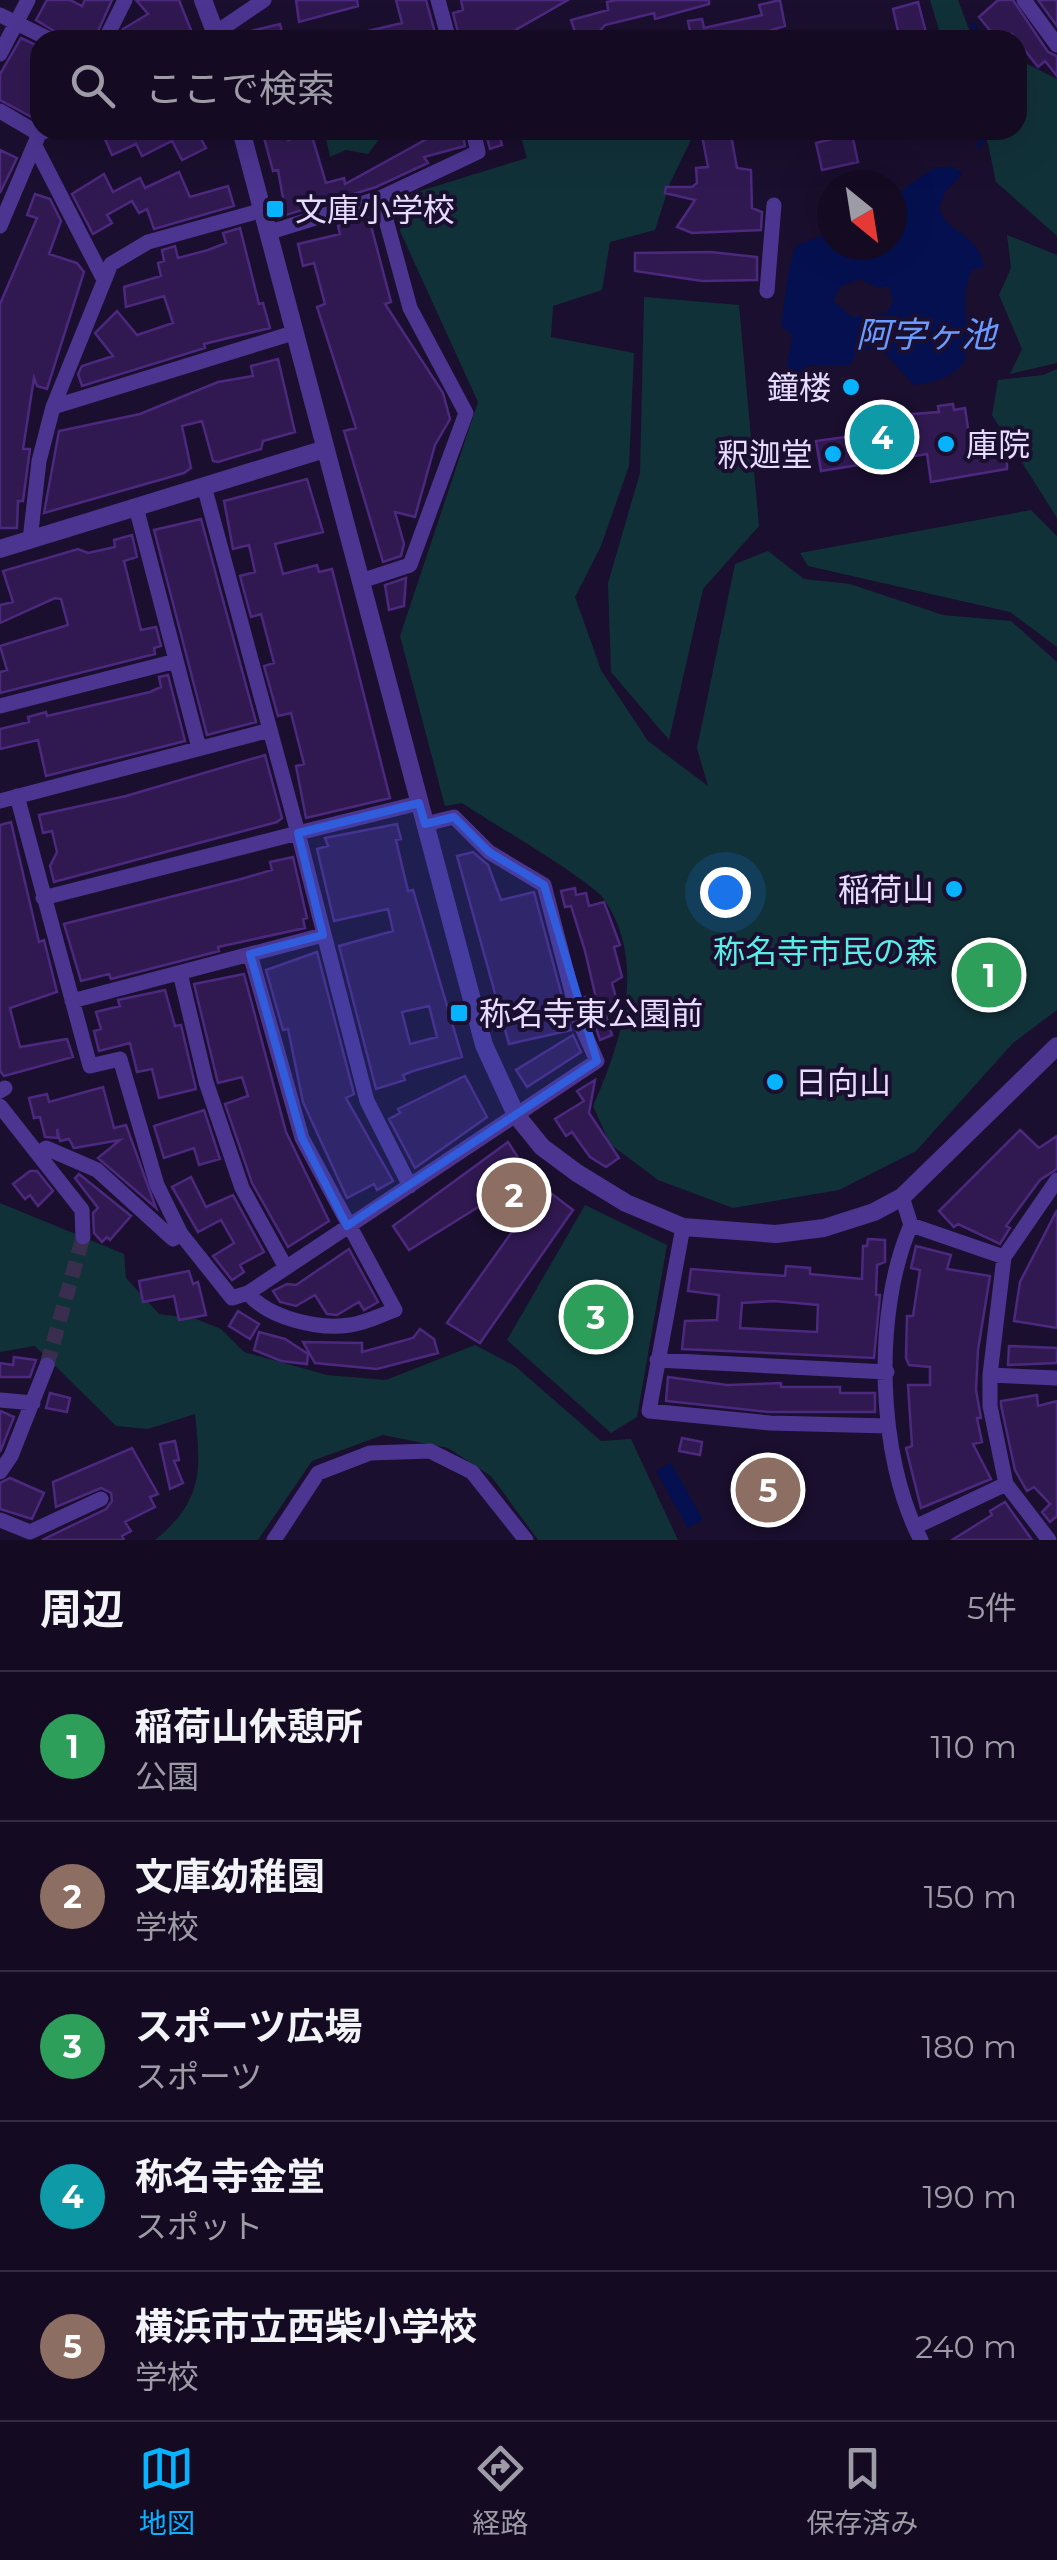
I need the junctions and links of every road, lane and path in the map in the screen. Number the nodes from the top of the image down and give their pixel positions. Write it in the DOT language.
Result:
graph roads {
  1 [pos="28,0"];
  2 [pos="125,0"];
  3 [pos="203,0"];
  4 [pos="264,0"];
  5 [pos="438,0"];
  6 [pos="1024,0"];
  7 [pos="0,15"];
  8 [pos="16,23"];
  9 [pos="30,30"];
  10 [pos="110,30"];
  11 [pos="211,30"];
  12 [pos="224,30"];
  13 [pos="446,30"];
  14 [pos="1057,46"];
  15 [pos="0,54"];
  16 [pos="0,111"];
  17 [pos="30,130"];
  18 [pos="39,140"];
  19 [pos="41,140"];
  20 [pos="245,140"];
  21 [pos="475,140"];
  22 [pos="380,198"];
  23 [pos="774,205"];
  24 [pos="263,210"];
  25 [pos="0,226"];
  26 [pos="270,232"];
  27 [pos="102,276"];
  28 [pos="766,291"];
  29 [pos="294,333"];
  30 [pos="53,407"];
  31 [pos="325,449"];
  32 [pos="204,486"];
  33 [pos="136,508"];
  34 [pos="30,540"];
  35 [pos="0,549"];
  36 [pos="361,581"];
  37 [pos="176,662"];
  38 [pos="0,706"];
  39 [pos="270,730"];
  40 [pos="198,748"];
  41 [pos="17,796"];
  42 [pos="0,801"];
  43 [pos="419,804"];
  44 [pos="425,824"];
  45 [pos="298,832"];
  46 [pos="42,898"];
  47 [pos="323,935"];
  48 [pos="250,954"];
  49 [pos="180,973"];
  50 [pos="72,1002"];
  51 [pos="1057,1046"];
  52 [pos="0,1106"];
  53 [pos="516,1115"];
  54 [pos="40,1153"];
  55 [pos="1057,1180"];
  56 [pos="410,1186"];
  57 [pos="902,1198"];
  58 [pos="911,1225"];
  59 [pos="347,1226"];
  60 [pos="684,1227"];
  61 [pos="181,1234"];
  62 [pos="83,1237"];
  63 [pos="1004,1257"];
  64 [pos="285,1266"];
  65 [pos="248,1293"];
  66 [pos="657,1360"];
  67 [pos="47,1365"];
  68 [pos="886,1372"];
  69 [pos="990,1375"];
  70 [pos="1057,1378"];
  71 [pos="0,1400"];
  72 [pos="34,1404"];
  73 [pos="888,1426"];
  74 [pos="0,1472"];
  75 [pos="1006,1484"];
  76 [pos="101,1499"];
  77 [pos="0,1520"];
  78 [pos="918,1534"];
  79 [pos="274,1540"];
  80 [pos="526,1540"];
  81 [pos="1049,1540"];
  1 -- 8 [label="street"];
  2 -- 10 [label="street"];
  3 -- 11 [label="street"];
  4 -- 12 [label="street"];
  5 -- 13 [label="street"];
  6 -- 14 [label="street"];
  7 -- 8 [label="street"];
  8 -- 9 [label="street"];
  8 -- 15 [label="street"];
  16 -- 17 [label="street"];
  18 -- 25 [label="street"];
  19 -- 27 [label="street"];
  20 -- 24 [label="street"];
  21 -- 22 [label="street"];
  22 -- 26 [label="street"];
  22 -- 36 [label="street"];
  23 -- 28 [label="street"];
  24 -- 26 [label="street"];
  24 -- 27 [label="street"];
  26 -- 29 [label="street"];
  27 -- 30 [label="street"];
  29 -- 30 [label="street"];
  29 -- 31 [label="street"];
  30 -- 34 [label="street"];
  31 -- 32 [label="street"];
  31 -- 36 [label="street"];
  32 -- 33 [label="street"];
  32 -- 39 [label="street"];
  33 -- 34 [label="street"];
  33 -- 37 [label="street"];
  34 -- 35 [label="street"];
  36 -- 43 [label="street"];
  37 -- 38 [label="street"];
  37 -- 40 [label="street"];
  39 -- 40 [label="street"];
  39 -- 45 [label="street"];
  40 -- 41 [label="street"];
  41 -- 42 [label="street"];
  41 -- 46 [label="street"];
  43 -- 44 [label="street"];
  43 -- 45 [label="street"];
  44 -- 53 [label="street"];
  44 -- 53 [label="street"];
  45 -- 46 [label="street"];
  45 -- 47 [label="street"];
  46 -- 50 [label="street"];
  47 -- 48 [label="street"];
  47 -- 56 [label="street"];
  48 -- 49 [label="street"];
  48 -- 59 [label="street"];
  49 -- 50 [label="street"];
  49 -- 64 [label="street"];
  50 -- 61 [label="street"];
  51 -- 57 [label="street"];
  52 -- 54 [label="street"];
  53 -- 56 [label="street"];
  53 -- 60 [label="street"];
  54 -- 61 [label="street"];
  54 -- 62 [label="street"];
  55 -- 63 [label="street"];
  56 -- 59 [label="street"];
  57 -- 58 [label="street"];
  57 -- 60 [label="street"];
  58 -- 63 [label="street"];
  58 -- 68 [label="street"];
  59 -- 64 [label="street"];
  59 -- 65 [label="street"];
  60 -- 66 [label="street"];
  61 -- 65 [label="street"];
  63 -- 69 [label="street"];
  64 -- 65 [label="street"];
  66 -- 68 [label="street"];
  66 -- 73 [label="street"];
  67 -- 72 [label="street"];
  68 -- 73 [label="street"];
  69 -- 70 [label="street"];
  69 -- 75 [label="street"];
  71 -- 72 [label="street"];
  72 -- 74 [label="street"];
  73 -- 78 [label="street"];
  75 -- 78 [label="street"];
  75 -- 81 [label="street"];
  76 -- 77 [label="street"];
  79 -- 80 [label="street"];
}
